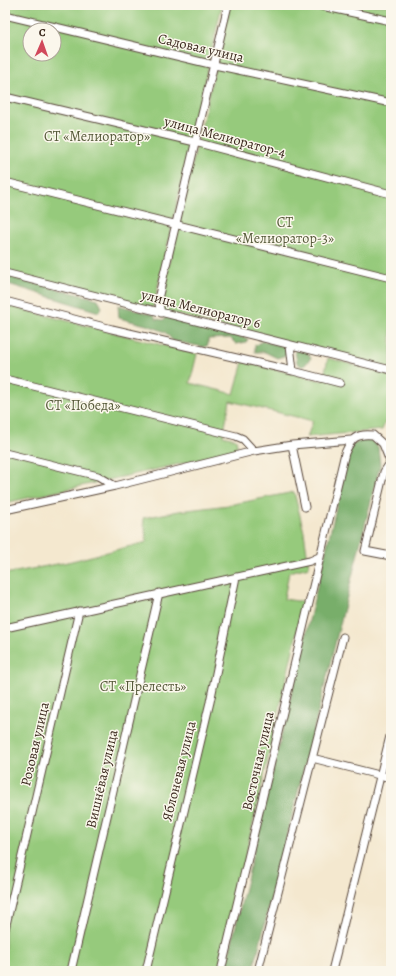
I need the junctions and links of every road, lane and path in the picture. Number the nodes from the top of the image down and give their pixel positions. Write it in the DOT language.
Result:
graph roads {
  1 [pos="228,5"];
  2 [pos="317,5"];
  3 [pos="5,15"];
  4 [pos="391,21"];
  5 [pos="214,65"];
  6 [pos="5,97"];
  7 [pos="391,103"];
  8 [pos="195,142"];
  9 [pos="5,182"];
  10 [pos="391,194"];
  11 [pos="176,223"];
  12 [pos="5,273"];
  13 [pos="391,278"];
  14 [pos="5,301"];
  15 [pos="161,313"];
  16 [pos="290,345"];
  17 [pos="391,370"];
  18 [pos="293,371"];
  19 [pos="5,379"];
  20 [pos="340,383"];
  21 [pos="351,440"];
  22 [pos="292,445"];
  23 [pos="256,451"];
  24 [pos="5,453"];
  25 [pos="390,464"];
  26 [pos="115,486"];
  27 [pos="305,507"];
  28 [pos="5,510"];
  29 [pos="391,556"];
  30 [pos="319,557"];
  31 [pos="236,577"];
  32 [pos="159,593"];
  33 [pos="79,611"];
  34 [pos="5,628"];
  35 [pos="343,637"];
  36 [pos="391,732"];
  37 [pos="312,758"];
  38 [pos="381,775"];
  39 [pos="391,778"];
  40 [pos="5,930"];
  41 [pos="71,971"];
  42 [pos="146,971"];
  43 [pos="221,971"];
  44 [pos="258,971"];
  45 [pos="332,971"];
  1 -- 5 [label="street"];
  2 -- 4 [label="street"];
  3 -- 5 [label="street, Садовая улица"];
  5 -- 7 [label="street, Садовая улица"];
  5 -- 8 [label="street"];
  6 -- 8 [label="street, улица Мелиоратор-4"];
  8 -- 10 [label="street, улица Мелиоратор-4"];
  8 -- 11 [label="street"];
  9 -- 11 [label="street"];
  11 -- 13 [label="street"];
  11 -- 15 [label="street"];
  12 -- 15 [label="street, улица Мелиоратор 6"];
  14 -- 18 [label="street"];
  15 -- 16 [label="street, улица Мелиоратор 6"];
  16 -- 17 [label="street, улица Мелиоратор 6"];
  16 -- 18 [label="street"];
  18 -- 20 [label="street"];
  19 -- 23 [label="street"];
  21 -- 22 [label="street"];
  21 -- 25 [label="street"];
  21 -- 30 [label="street, Восточная улица"];
  22 -- 23 [label="street"];
  22 -- 27 [label="street"];
  23 -- 26 [label="street"];
  24 -- 26 [label="street"];
  25 -- 29 [label="street"];
  26 -- 28 [label="street"];
  30 -- 31 [label="street"];
  30 -- 43 [label="street, Восточная улица"];
  31 -- 32 [label="street"];
  31 -- 42 [label="street, Яблоневая улица"];
  32 -- 33 [label="street"];
  32 -- 41 [label="street, Вишнёвая улица"];
  33 -- 34 [label="street"];
  33 -- 40 [label="street, Розовая улица"];
  35 -- 37 [label="street"];
  36 -- 38 [label="street"];
  37 -- 38 [label="street"];
  37 -- 44 [label="street"];
  38 -- 39 [label="street"];
  38 -- 45 [label="street"];
}
